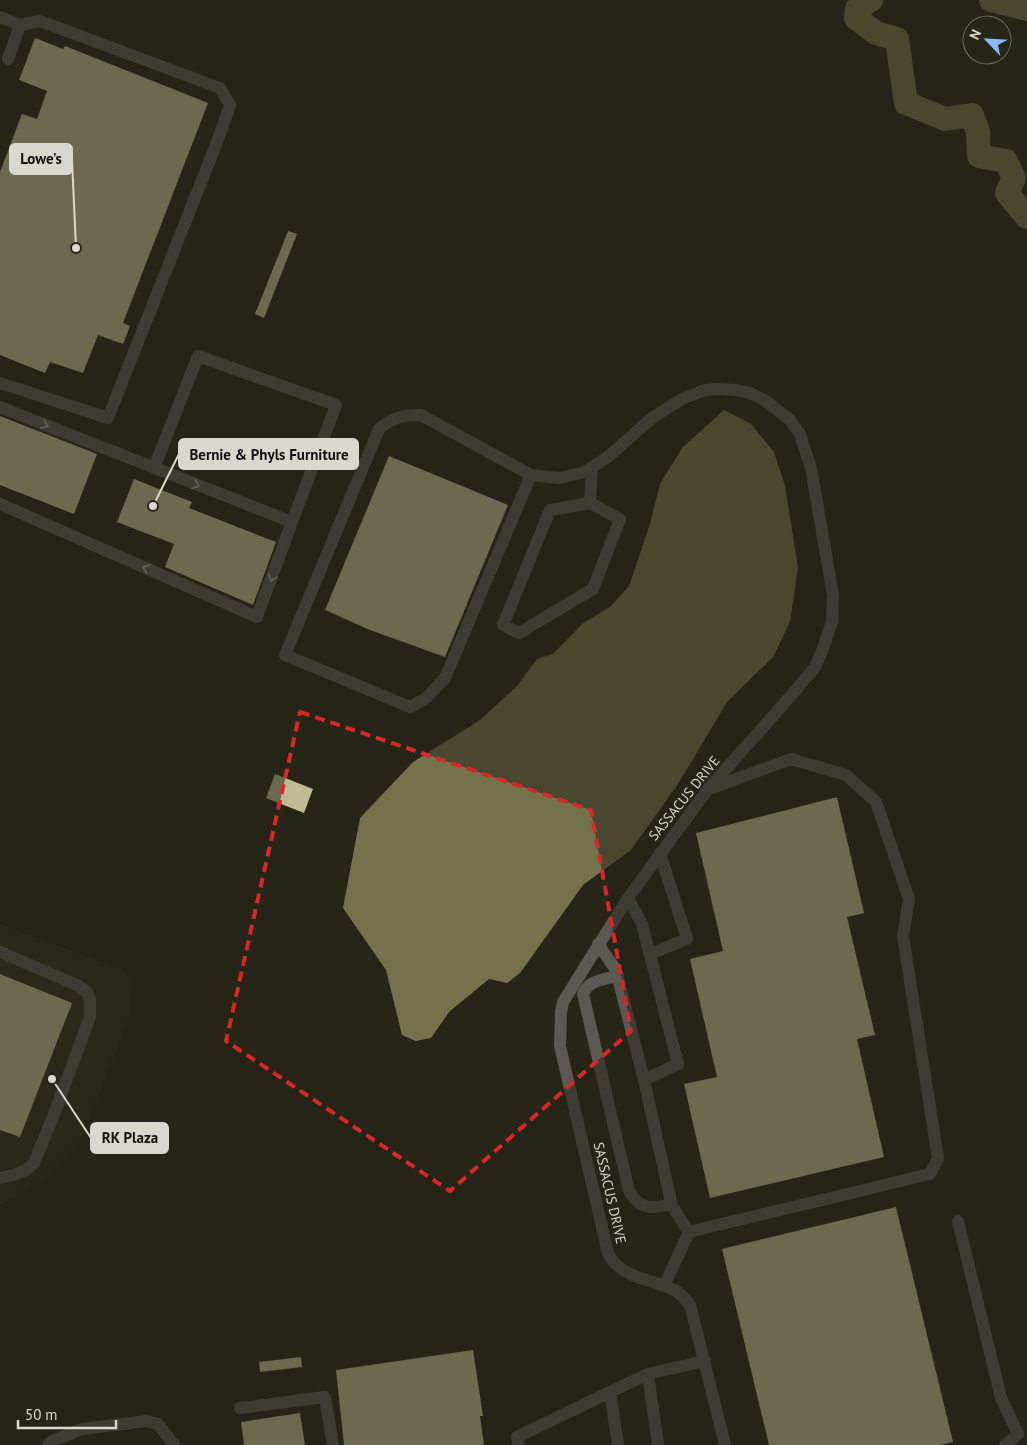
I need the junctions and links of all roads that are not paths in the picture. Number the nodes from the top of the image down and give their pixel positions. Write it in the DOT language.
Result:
graph roads {
  1 [pos="0,17"];
  2 [pos="20,25"];
  3 [pos="8,59"];
  4 [pos="0,383"];
  5 [pos="0,407"];
  6 [pos="592,467"];
  7 [pos="154,468"];
  8 [pos="531,475"];
  9 [pos="590,503"];
  10 [pos="0,504"];
  11 [pos="292,522"];
  12 [pos="708,789"];
  13 [pos="660,853"];
  14 [pos="628,898"];
  15 [pos="598,944"];
  16 [pos="0,952"];
  17 [pos="650,954"];
  18 [pos="618,976"];
  19 [pos="644,1080"];
  20 [pos="0,1178"];
  21 [pos="672,1204"];
  22 [pos="958,1221"];
  23 [pos="689,1232"];
  24 [pos="664,1286"];
  25 [pos="705,1362"];
  26 [pos="648,1374"];
  27 [pos="610,1392"];
  28 [pos="240,1408"];
  29 [pos="1023,1433"];
  30 [pos="48,1445"];
  31 [pos="174,1445"];
  32 [pos="333,1445"];
  33 [pos="518,1445"];
  34 [pos="618,1445"];
  35 [pos="658,1445"];
  36 [pos="725,1445"];
  37 [pos="1005,1445"];
  1 -- 2 [label="street"];
  2 -- 3 [label="street"];
  2 -- 4 [label="street"];
  5 -- 7 [label="street, one-way"];
  6 -- 8 [label="street, SASSACUS DRIVE"];
  6 -- 9 [label="street"];
  6 -- 12 [label="street, SASSACUS DRIVE"];
  7 -- 11 [label="street, one-way"];
  7 -- 11 [label="street"];
  8 -- 8 [label="street"];
  9 -- 9 [label="street"];
  11 -- 10 [label="street, one-way"];
  12 -- 13 [label="street, SASSACUS DRIVE"];
  12 -- 23 [label="street"];
  13 -- 14 [label="street, SASSACUS DRIVE"];
  13 -- 17 [label="street"];
  14 -- 15 [label="street, SASSACUS DRIVE"];
  14 -- 17 [label="street"];
  15 -- 18 [label="street"];
  15 -- 24 [label="street, SASSACUS DRIVE"];
  16 -- 20 [label="street"];
  17 -- 19 [label="street"];
  18 -- 19 [label="street"];
  18 -- 21 [label="street"];
  19 -- 21 [label="street"];
  21 -- 23 [label="street"];
  22 -- 29 [label="street"];
  23 -- 24 [label="street"];
  24 -- 25 [label="street, SASSACUS DRIVE"];
  25 -- 26 [label="street"];
  25 -- 36 [label="street, SASSACUS DRIVE"];
  26 -- 27 [label="street"];
  26 -- 35 [label="street"];
  27 -- 33 [label="street"];
  27 -- 34 [label="street"];
  28 -- 32 [label="street"];
  29 -- 37 [label="street"];
  30 -- 31 [label="street"];
}
